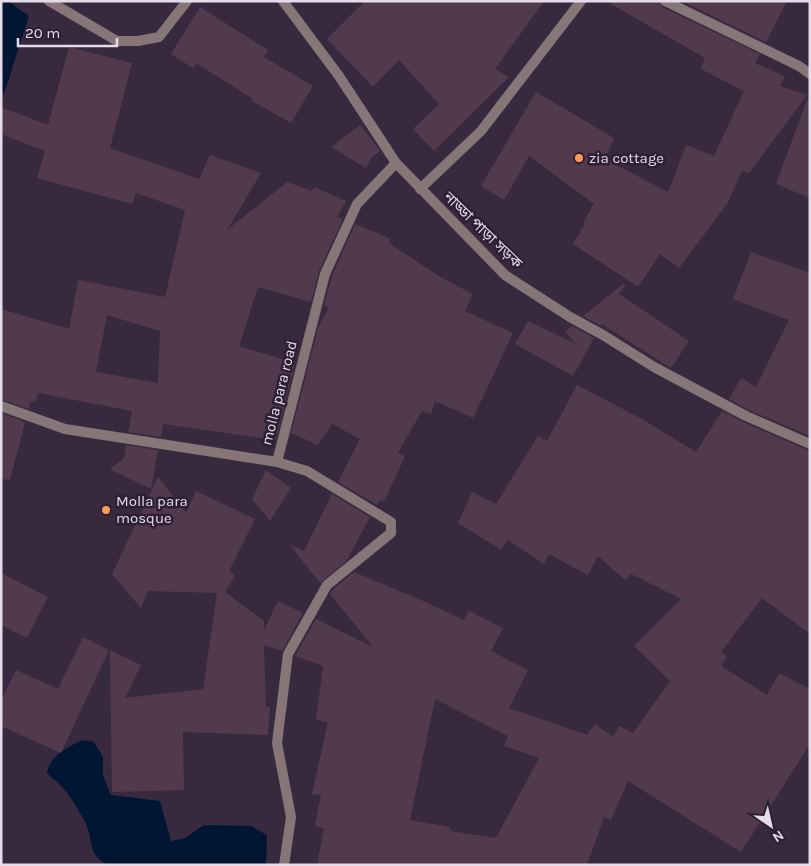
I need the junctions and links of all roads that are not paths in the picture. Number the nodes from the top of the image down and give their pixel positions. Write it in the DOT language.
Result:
graph roads {
  1 [pos="49,1"];
  2 [pos="187,1"];
  3 [pos="283,1"];
  4 [pos="581,1"];
  5 [pos="665,1"];
  6 [pos="810,74"];
  7 [pos="396,162"];
  8 [pos="420,189"];
  9 [pos="1,406"];
  10 [pos="810,444"];
  11 [pos="278,462"];
  12 [pos="284,865"];
  1 -- 2 [label="street"];
  3 -- 7 [label="street, নাড্ডা পাড়া সড়ক"];
  4 -- 8 [label="street"];
  5 -- 6 [label="street"];
  7 -- 8 [label="street, নাড্ডা পাড়া সড়ক"];
  7 -- 11 [label="street, molla para road"];
  8 -- 10 [label="street, নাড্ডা পাড়া সড়ক"];
  9 -- 11 [label="street, molla para road"];
  11 -- 12 [label="street"];
}
